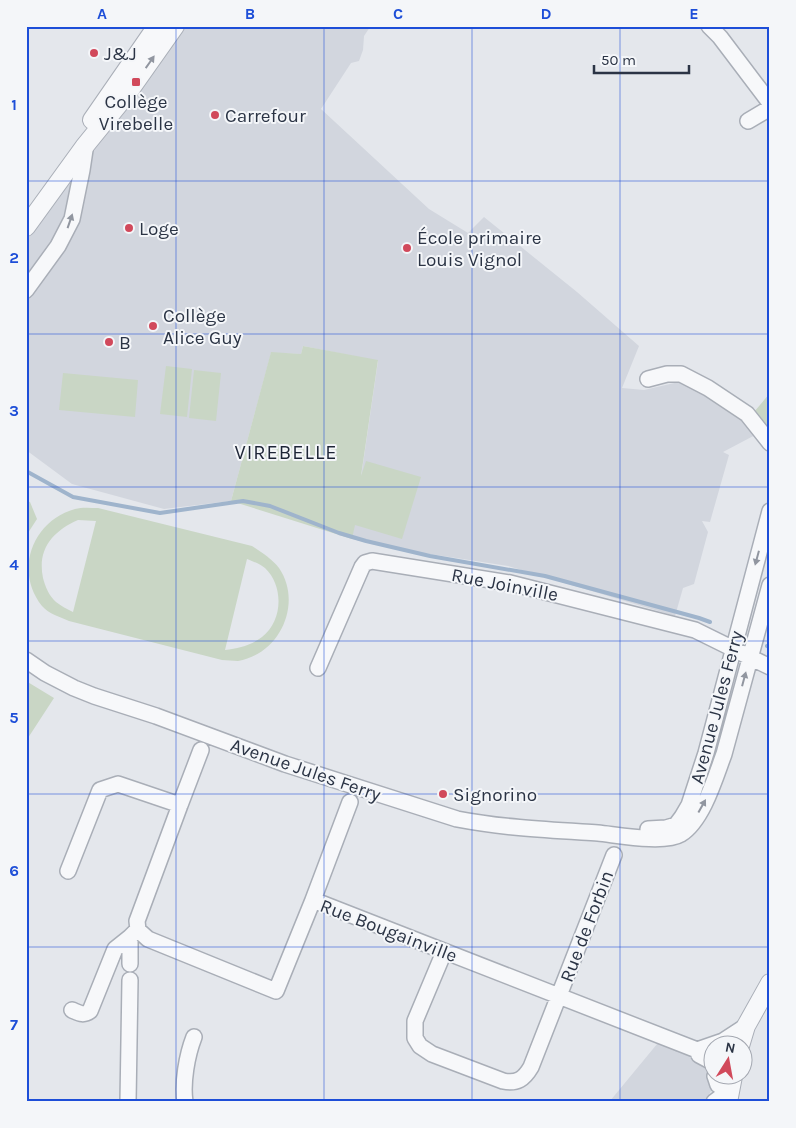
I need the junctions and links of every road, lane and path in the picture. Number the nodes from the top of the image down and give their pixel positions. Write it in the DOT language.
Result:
graph roads {
  1 [pos="157,26"];
  2 [pos="175,26"];
  3 [pos="710,26"];
  4 [pos="770,103"];
  5 [pos="770,108"];
  6 [pos="748,121"];
  7 [pos="84,147"];
  8 [pos="26,214"];
  9 [pos="26,228"];
  10 [pos="26,290"];
  11 [pos="648,379"];
  12 [pos="770,443"];
  13 [pos="770,511"];
  14 [pos="770,585"];
  15 [pos="733,650"];
  16 [pos="750,658"];
  17 [pos="26,660"];
  18 [pos="770,667"];
  19 [pos="318,668"];
  20 [pos="201,750"];
  21 [pos="350,802"];
  22 [pos="180,805"];
  23 [pos="599,833"];
  24 [pos="614,855"];
  25 [pos="68,871"];
  26 [pos="313,900"];
  27 [pos="134,933"];
  28 [pos="444,952"];
  29 [pos="130,964"];
  30 [pos="130,980"];
  31 [pos="770,983"];
  32 [pos="559,997"];
  33 [pos="72,1010"];
  34 [pos="746,1026"];
  35 [pos="731,1036"];
  36 [pos="743,1036"];
  37 [pos="194,1037"];
  38 [pos="704,1057"];
  39 [pos="730,1089"];
  40 [pos="128,1102"];
  41 [pos="185,1102"];
  42 [pos="714,1102"];
  1 -- 8 [label="street"];
  7 -- 2 [label="street, one-way"];
  3 -- 4 [label="street"];
  5 -- 6 [label="street"];
  7 -- 9 [label="street"];
  10 -- 7 [label="street, one-way"];
  11 -- 12 [label="street"];
  13 -- 15 [label="street, Avenue Jules Ferry, one-way"];
  14 -- 16 [label="street, Avenue Jules Ferry"];
  15 -- 16 [label="street, Rue Joinville"];
  15 -- 19 [label="street, Rue Joinville"];
  15 -- 23 [label="street, Avenue Jules Ferry"];
  16 -- 18 [label="street, Rue Joinville"];
  23 -- 16 [label="street, Avenue Jules Ferry, one-way"];
  17 -- 23 [label="street, Avenue Jules Ferry"];
  20 -- 22 [label="street"];
  21 -- 26 [label="street"];
  22 -- 25 [label="street"];
  22 -- 27 [label="street"];
  24 -- 32 [label="street, Rue de Forbin"];
  26 -- 27 [label="street, Rue Bougainville"];
  26 -- 28 [label="street, Rue Bougainville"];
  27 -- 29 [label="street"];
  27 -- 33 [label="street"];
  28 -- 32 [label="street, Rue Bougainville"];
  28 -- 32 [label="street, Rue de Forbin"];
  30 -- 40 [label="street"];
  31 -- 34 [label="street"];
  32 -- 38 [label="street, Rue Bougainville"];
  34 -- 35 [label="street"];
  34 -- 36 [label="street"];
  37 -- 41 [label="street"];
  39 -- 42 [label="street"];
}
